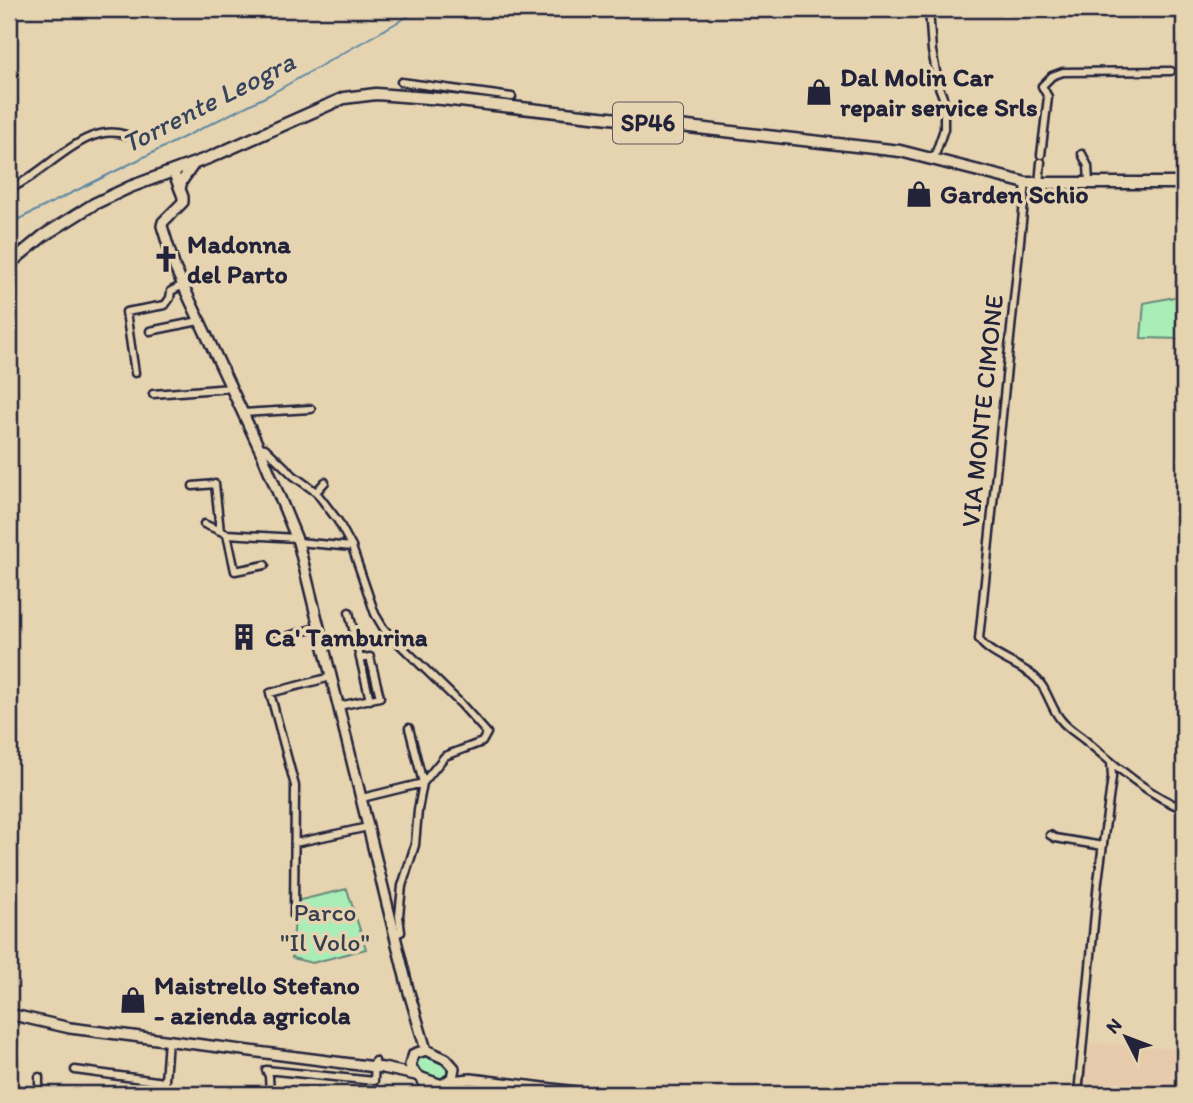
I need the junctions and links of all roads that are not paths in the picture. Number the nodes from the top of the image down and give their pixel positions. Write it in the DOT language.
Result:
graph roads {
  1 [pos="929,9"];
  2 [pos="1171,71"];
  3 [pos="401,82"];
  4 [pos="512,97"];
  5 [pos="126,135"];
  6 [pos="1082,154"];
  7 [pos="934,158"];
  8 [pos="195,163"];
  9 [pos="173,171"];
  10 [pos="1026,183"];
  11 [pos="1089,183"];
  12 [pos="1184,183"];
  13 [pos="1039,184"];
  14 [pos="9,189"];
  15 [pos="180,189"];
  16 [pos="9,264"];
  17 [pos="183,285"];
  18 [pos="199,321"];
  19 [pos="150,331"];
  20 [pos="135,373"];
  21 [pos="231,388"];
  22 [pos="153,394"];
  23 [pos="311,408"];
  24 [pos="243,413"];
  25 [pos="258,447"];
  26 [pos="324,482"];
  27 [pos="193,486"];
  28 [pos="316,492"];
  29 [pos="204,524"];
  30 [pos="224,533"];
  31 [pos="297,540"];
  32 [pos="352,547"];
  33 [pos="265,565"];
  34 [pos="349,612"];
  35 [pos="319,627"];
  36 [pos="275,640"];
  37 [pos="331,677"];
  38 [pos="339,706"];
  39 [pos="409,728"];
  40 [pos="1111,762"];
  41 [pos="424,783"];
  42 [pos="362,798"];
  43 [pos="1184,809"];
  44 [pos="368,827"];
  45 [pos="1049,835"];
  46 [pos="295,843"];
  47 [pos="1103,846"];
  48 [pos="294,916"];
  49 [pos="396,934"];
  50 [pos="9,1014"];
  51 [pos="417,1026"];
  52 [pos="168,1040"];
  53 [pos="426,1050"];
  54 [pos="413,1056"];
  55 [pos="378,1065"];
  56 [pos="454,1068"];
  57 [pos="75,1070"];
  58 [pos="419,1076"];
  59 [pos="39,1077"];
  60 [pos="471,1079"];
  61 [pos="164,1082"];
  62 [pos="446,1083"];
  63 [pos="39,1094"];
  64 [pos="164,1094"];
  65 [pos="270,1094"];
  66 [pos="428,1094"];
  67 [pos="434,1094"];
  68 [pos="593,1094"];
  69 [pos="1078,1094"];
  1 -- 7 [label="street"];
  2 -- 13 [label="street"];
  3 -- 4 [label="street"];
  5 -- 14 [label="street"];
  6 -- 11 [label="street"];
  7 -- 8 [label="main road, SP46"];
  7 -- 10 [label="main road, SP46"];
  8 -- 9 [label="main road"];
  8 -- 15 [label="street"];
  9 -- 15 [label="street"];
  9 -- 16 [label="main road"];
  10 -- 13 [label="main road, SP46"];
  10 -- 40 [label="street, VIA MONTE CIMONE"];
  11 -- 12 [label="main road, SP46"];
  11 -- 13 [label="main road, SP46"];
  15 -- 17 [label="street"];
  17 -- 18 [label="street"];
  17 -- 20 [label="street"];
  18 -- 19 [label="street"];
  18 -- 21 [label="street"];
  21 -- 22 [label="street"];
  21 -- 24 [label="street"];
  23 -- 24 [label="street"];
  24 -- 25 [label="street"];
  25 -- 28 [label="street"];
  25 -- 31 [label="street"];
  26 -- 28 [label="street"];
  27 -- 30 [label="street"];
  28 -- 32 [label="street"];
  29 -- 30 [label="street"];
  30 -- 31 [label="street"];
  30 -- 33 [label="street"];
  31 -- 32 [label="street"];
  31 -- 35 [label="street"];
  32 -- 41 [label="street"];
  34 -- 38 [label="street"];
  35 -- 36 [label="street"];
  35 -- 37 [label="street"];
  37 -- 38 [label="street"];
  37 -- 46 [label="street"];
  38 -- 42 [label="street"];
  39 -- 41 [label="street"];
  40 -- 43 [label="street"];
  40 -- 47 [label="street"];
  41 -- 42 [label="street"];
  41 -- 49 [label="street"];
  42 -- 44 [label="street"];
  44 -- 46 [label="street"];
  44 -- 49 [label="street"];
  45 -- 47 [label="street"];
  46 -- 48 [label="street"];
  47 -- 69 [label="street"];
  49 -- 51 [label="street"];
  50 -- 52 [label="street"];
  51 -- 53 [label="street"];
  51 -- 54 [label="street"];
  52 -- 55 [label="street"];
  52 -- 61 [label="street"];
  53 -- 54 [label="street"];
  53 -- 56 [label="street"];
  54 -- 55 [label="street"];
  54 -- 58 [label="street"];
  55 -- 58 [label="street"];
  55 -- 65 [label="street"];
  56 -- 60 [label="street"];
  56 -- 62 [label="street"];
  57 -- 61 [label="street"];
  58 -- 62 [label="street"];
  58 -- 66 [label="street"];
  59 -- 63 [label="street"];
  60 -- 62 [label="street"];
  60 -- 68 [label="street"];
  61 -- 64 [label="street"];
  62 -- 67 [label="street"];
}
